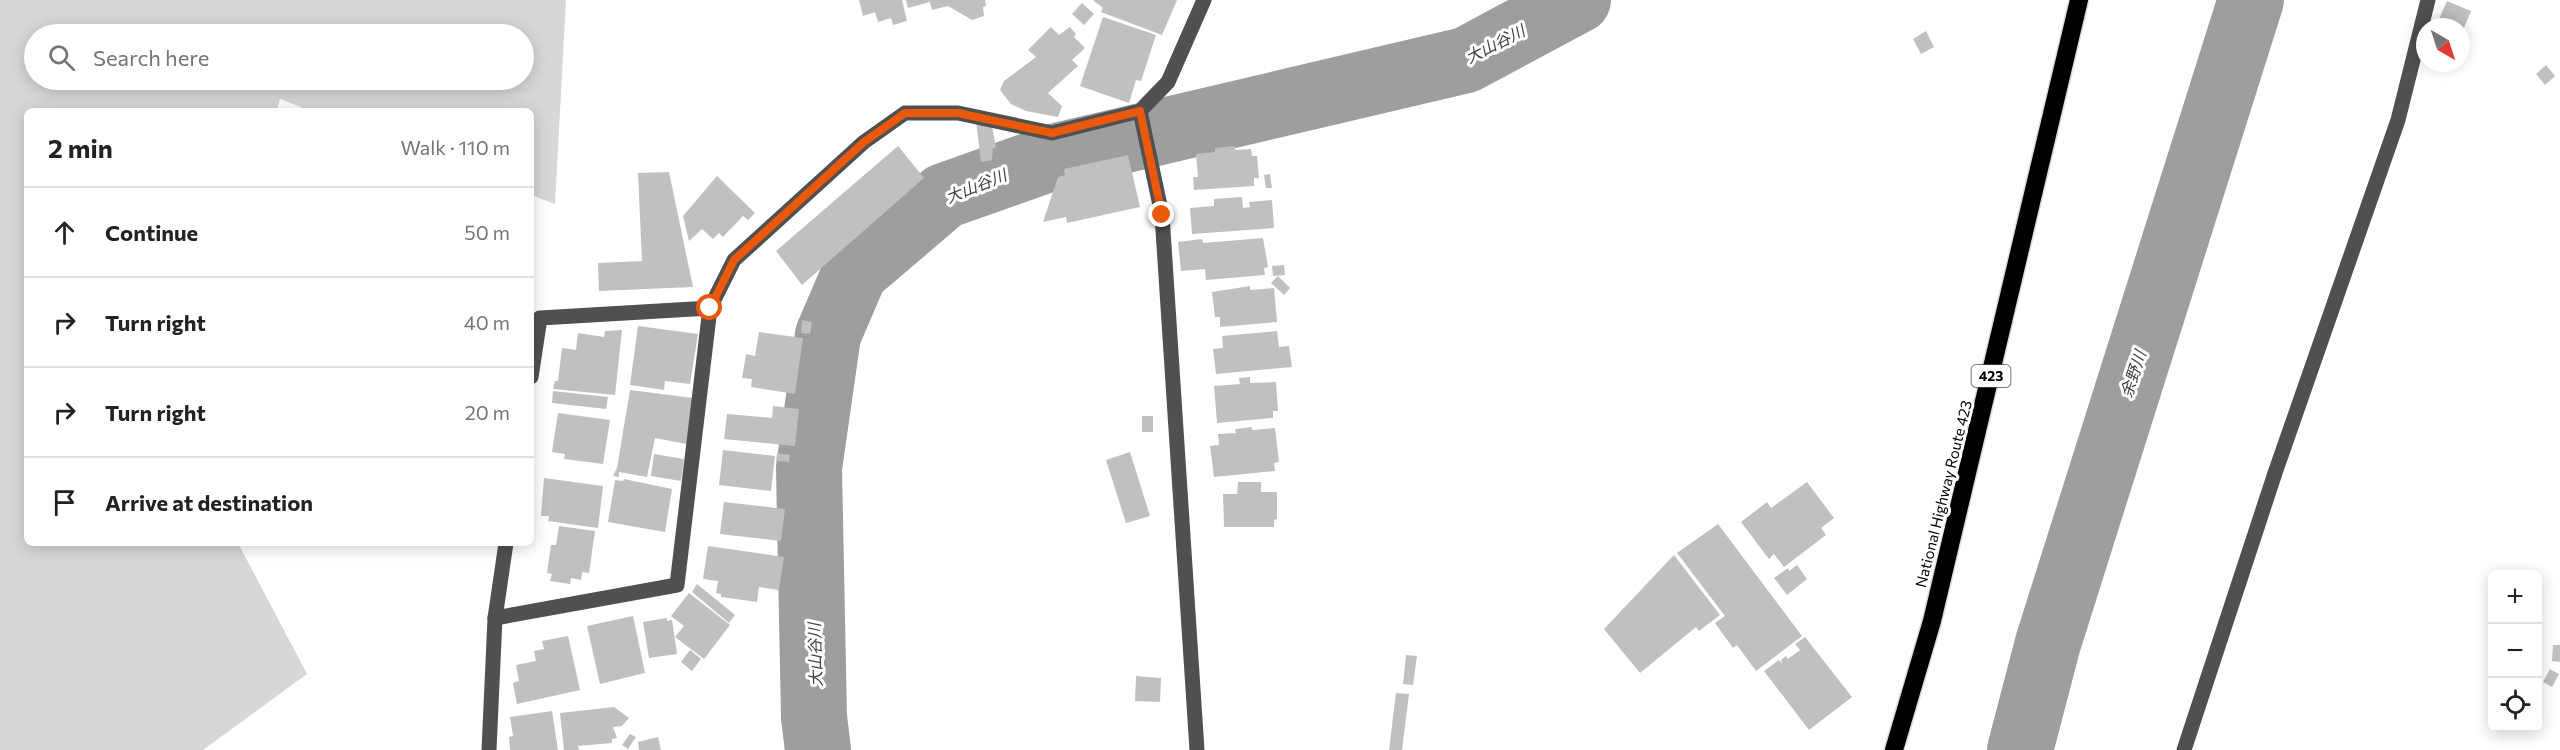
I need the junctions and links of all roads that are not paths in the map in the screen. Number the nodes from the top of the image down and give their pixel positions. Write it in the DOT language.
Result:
graph roads {
  1 [pos="1204,0"];
  2 [pos="2079,0"];
  3 [pos="2428,0"];
  4 [pos="1140,111"];
  5 [pos="710,308"];
  6 [pos="534,357"];
  7 [pos="506,546"];
  8 [pos="495,618"];
  9 [pos="489,750"];
  10 [pos="1197,750"];
  11 [pos="1894,750"];
  12 [pos="2184,750"];
  1 -- 4 [label="street"];
  2 -- 11 [label="highway, National Highway Route 423 / 423"];
  3 -- 12 [label="street"];
  4 -- 5 [label="street"];
  4 -- 10 [label="street"];
  5 -- 6 [label="street"];
  5 -- 8 [label="street"];
  7 -- 8 [label="street"];
  8 -- 9 [label="street"];
}
